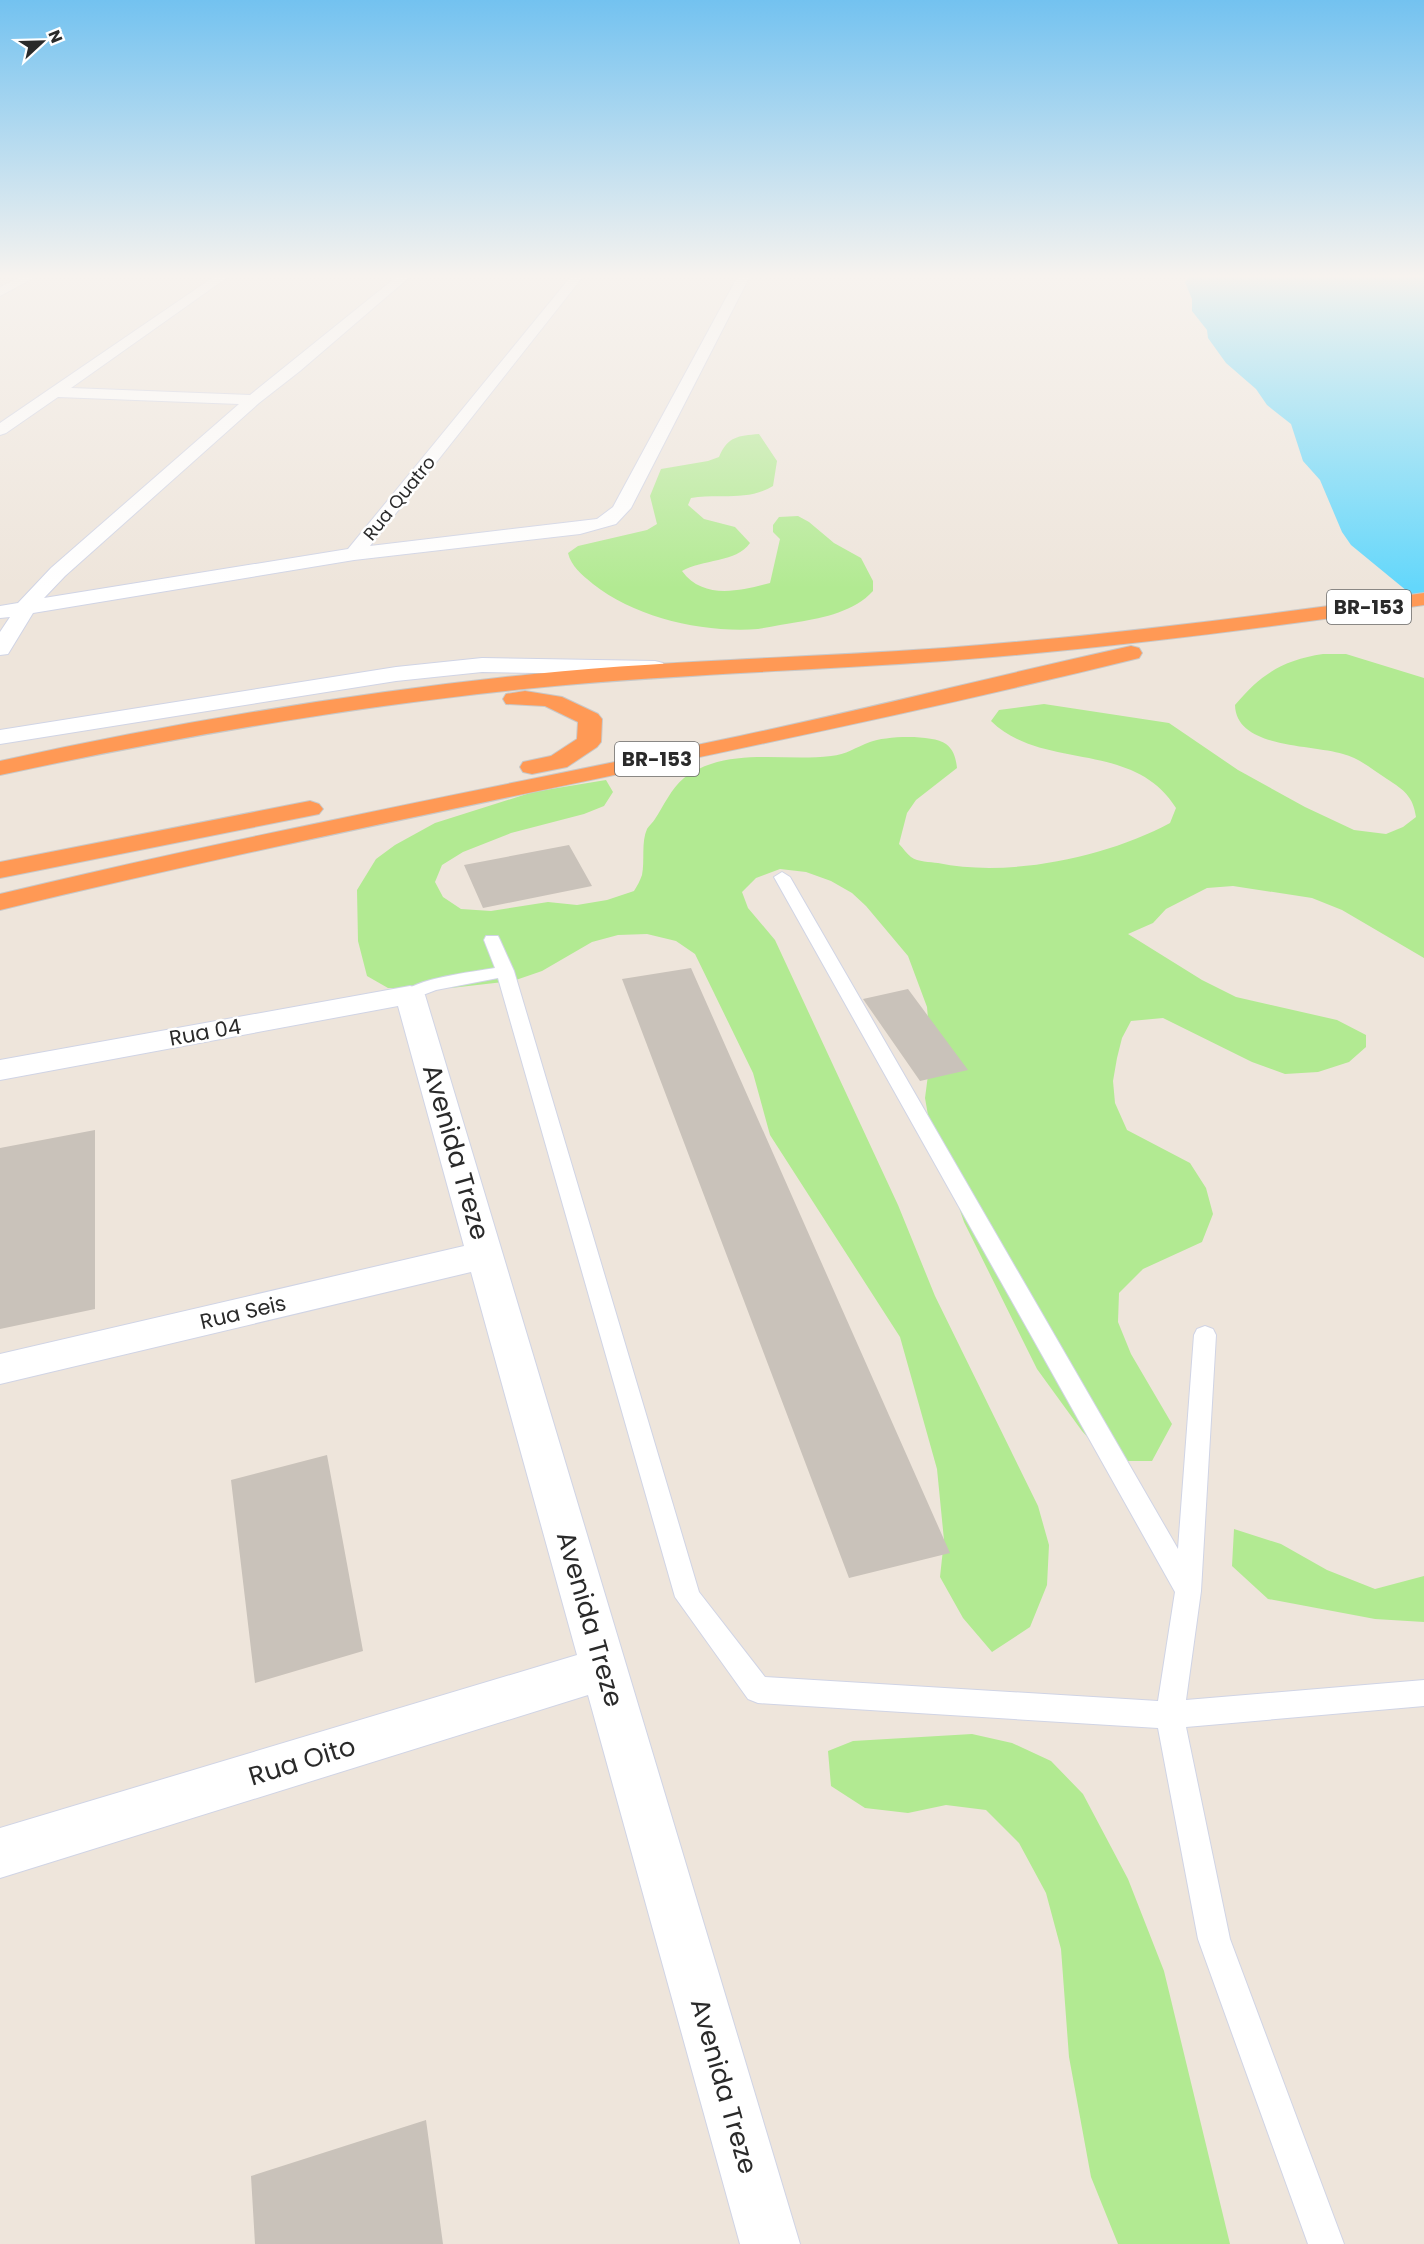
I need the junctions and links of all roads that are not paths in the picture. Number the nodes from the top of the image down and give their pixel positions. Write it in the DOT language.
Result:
graph roads {
  1 [pos="76,379"];
  2 [pos="282,379"];
  3 [pos="495,379"];
  4 [pos="690,379"];
  5 [pos="57,392"];
  6 [pos="253,400"];
  7 [pos="0,430"];
  8 [pos="354,554"];
  9 [pos="1424,599"];
  10 [pos="26,607"];
  11 [pos="0,612"];
  12 [pos="1314,615"];
  13 [pos="0,649"];
  14 [pos="671,669"];
  15 [pos="0,736"];
  16 [pos="0,768"];
  17 [pos="0,789"];
  18 [pos="0,870"];
  19 [pos="782,877"];
  20 [pos="0,902"];
  21 [pos="492,940"];
  22 [pos="505,971"];
  23 [pos="410,995"];
  24 [pos="0,1070"];
  25 [pos="485,1255"];
  26 [pos="1205,1335"];
  27 [pos="0,1369"];
  28 [pos="1188,1591"];
  29 [pos="604,1669"];
  30 [pos="1424,1693"];
  31 [pos="1170,1715"];
  32 [pos="0,1853"];
  33 [pos="770,2244"];
  34 [pos="1326,2244"];
  1 -- 5 [label="street"];
  2 -- 6 [label="street"];
  3 -- 8 [label="street, Rua Quatro"];
  4 -- 8 [label="street"];
  5 -- 6 [label="street"];
  5 -- 7 [label="street"];
  6 -- 10 [label="street"];
  8 -- 10 [label="street"];
  9 -- 12 [label="highway, BR-153"];
  10 -- 11 [label="street"];
  10 -- 13 [label="street"];
  12 -- 14 [label="highway, BR-153"];
  12 -- 20 [label="highway, BR-153"];
  14 -- 15 [label="street"];
  14 -- 16 [label="highway, BR-153"];
  17 -- 18 [label="highway"];
  19 -- 28 [label="lane"];
  21 -- 22 [label="lane"];
  22 -- 23 [label="lane"];
  22 -- 31 [label="lane"];
  23 -- 24 [label="street, Rua 04"];
  23 -- 25 [label="street, Avenida Treze"];
  25 -- 27 [label="street, Rua Seis"];
  25 -- 29 [label="street, Avenida Treze"];
  26 -- 28 [label="lane"];
  28 -- 31 [label="lane"];
  29 -- 32 [label="street, Rua Oito"];
  29 -- 33 [label="street, Avenida Treze"];
  30 -- 31 [label="lane"];
  31 -- 34 [label="lane"];
}
